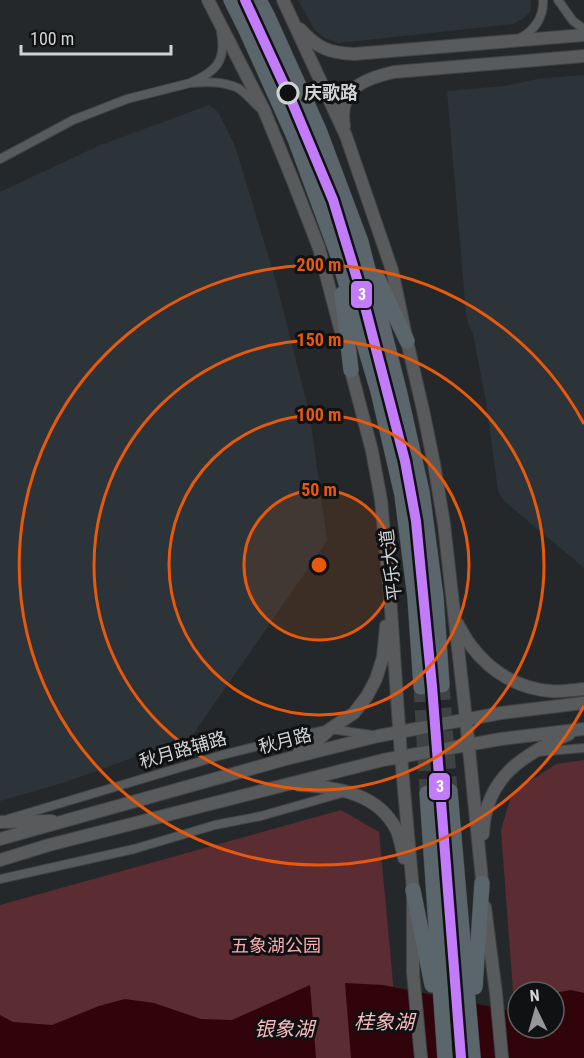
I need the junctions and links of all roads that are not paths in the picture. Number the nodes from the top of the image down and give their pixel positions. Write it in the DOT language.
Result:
graph roads {
  1 [pos="207,0"];
  2 [pos="231,0"];
  3 [pos="259,0"];
  4 [pos="283,0"];
  5 [pos="543,0"];
  6 [pos="558,0"];
  7 [pos="219,23"];
  8 [pos="294,24"];
  9 [pos="584,29"];
  10 [pos="584,35"];
  11 [pos="516,41"];
  12 [pos="393,51"];
  13 [pos="584,56"];
  14 [pos="394,72"];
  15 [pos="190,83"];
  16 [pos="265,113"];
  17 [pos="346,136"];
  18 [pos="0,159"];
  19 [pos="361,242"];
  20 [pos="337,253"];
  21 [pos="407,341"];
  22 [pos="351,370"];
  23 [pos="390,595"];
  24 [pos="455,619"];
  25 [pos="442,685"];
  26 [pos="421,687"];
  27 [pos="584,689"];
  28 [pos="584,704"];
  29 [pos="466,719"];
  30 [pos="330,729"];
  31 [pos="582,729"];
  32 [pos="399,732"];
  33 [pos="378,736"];
  34 [pos="468,745"];
  35 [pos="584,748"];
  36 [pos="531,753"];
  37 [pos="401,756"];
  38 [pos="285,759"];
  39 [pos="286,784"];
  40 [pos="347,791"];
  41 [pos="450,791"];
  42 [pos="427,793"];
  43 [pos="71,820"];
  44 [pos="0,821"];
  45 [pos="0,839"];
  46 [pos="0,860"];
  47 [pos="0,879"];
  48 [pos="482,884"];
  49 [pos="413,890"];
  50 [pos="471,1036"];
  51 [pos="443,1041"];
  52 [pos="421,1058"];
  53 [pos="445,1058"];
  54 [pos="473,1058"];
  55 [pos="502,1058"];
  1 -- 7 [label="main road"];
  2 -- 20 [label="highway, 平乐大道"];
  3 -- 19 [label="highway"];
  4 -- 8 [label="main road"];
  5 -- 11 [label="street"];
  6 -- 9 [label="street"];
  7 -- 15 [label="street"];
  7 -- 16 [label="main road"];
  8 -- 12 [label="main road"];
  8 -- 17 [label="main road"];
  10 -- 11 [label="main road"];
  11 -- 12 [label="main road"];
  12 -- 14 [label="main road"];
  13 -- 14 [label="main road"];
  14 -- 17 [label="main road"];
  15 -- 16 [label="street"];
  15 -- 18 [label="street"];
  16 -- 22 [label="main road"];
  17 -- 21 [label="main road"];
  19 -- 21 [label="highway"];
  19 -- 25 [label="highway"];
  20 -- 22 [label="highway"];
  20 -- 26 [label="highway, 平乐大道"];
  21 -- 24 [label="main road"];
  22 -- 23 [label="main road"];
  23 -- 30 [label="main road"];
  23 -- 32 [label="main road"];
  24 -- 27 [label="main road"];
  24 -- 29 [label="main road"];
  28 -- 29 [label="main road, 秋月路"];
  29 -- 32 [label="main road, 秋月路"];
  29 -- 34 [label="main road"];
  30 -- 33 [label="street, 秋月路辅路"];
  30 -- 38 [label="main road"];
  30 -- 44 [label="street, 秋月路辅路"];
  31 -- 34 [label="main road"];
  31 -- 36 [label="main road"];
  32 -- 33 [label="main road, 秋月路"];
  32 -- 37 [label="main road"];
  33 -- 38 [label="main road, 秋月路"];
  34 -- 37 [label="main road"];
  34 -- 48 [label="main road"];
  35 -- 36 [label="street"];
  36 -- 48 [label="main road"];
  37 -- 39 [label="main road"];
  37 -- 49 [label="main road"];
  38 -- 43 [label="main road, 秋月路"];
  39 -- 40 [label="main road"];
  39 -- 46 [label="main road"];
  40 -- 47 [label="street"];
  40 -- 49 [label="main road"];
  41 -- 50 [label="highway"];
  42 -- 51 [label="highway"];
  43 -- 44 [label="main road"];
  43 -- 45 [label="main road, 秋月路"];
  48 -- 50 [label="highway"];
  48 -- 55 [label="main road"];
  49 -- 51 [label="highway"];
  49 -- 52 [label="main road"];
  50 -- 54 [label="highway"];
  51 -- 53 [label="highway"];
}
